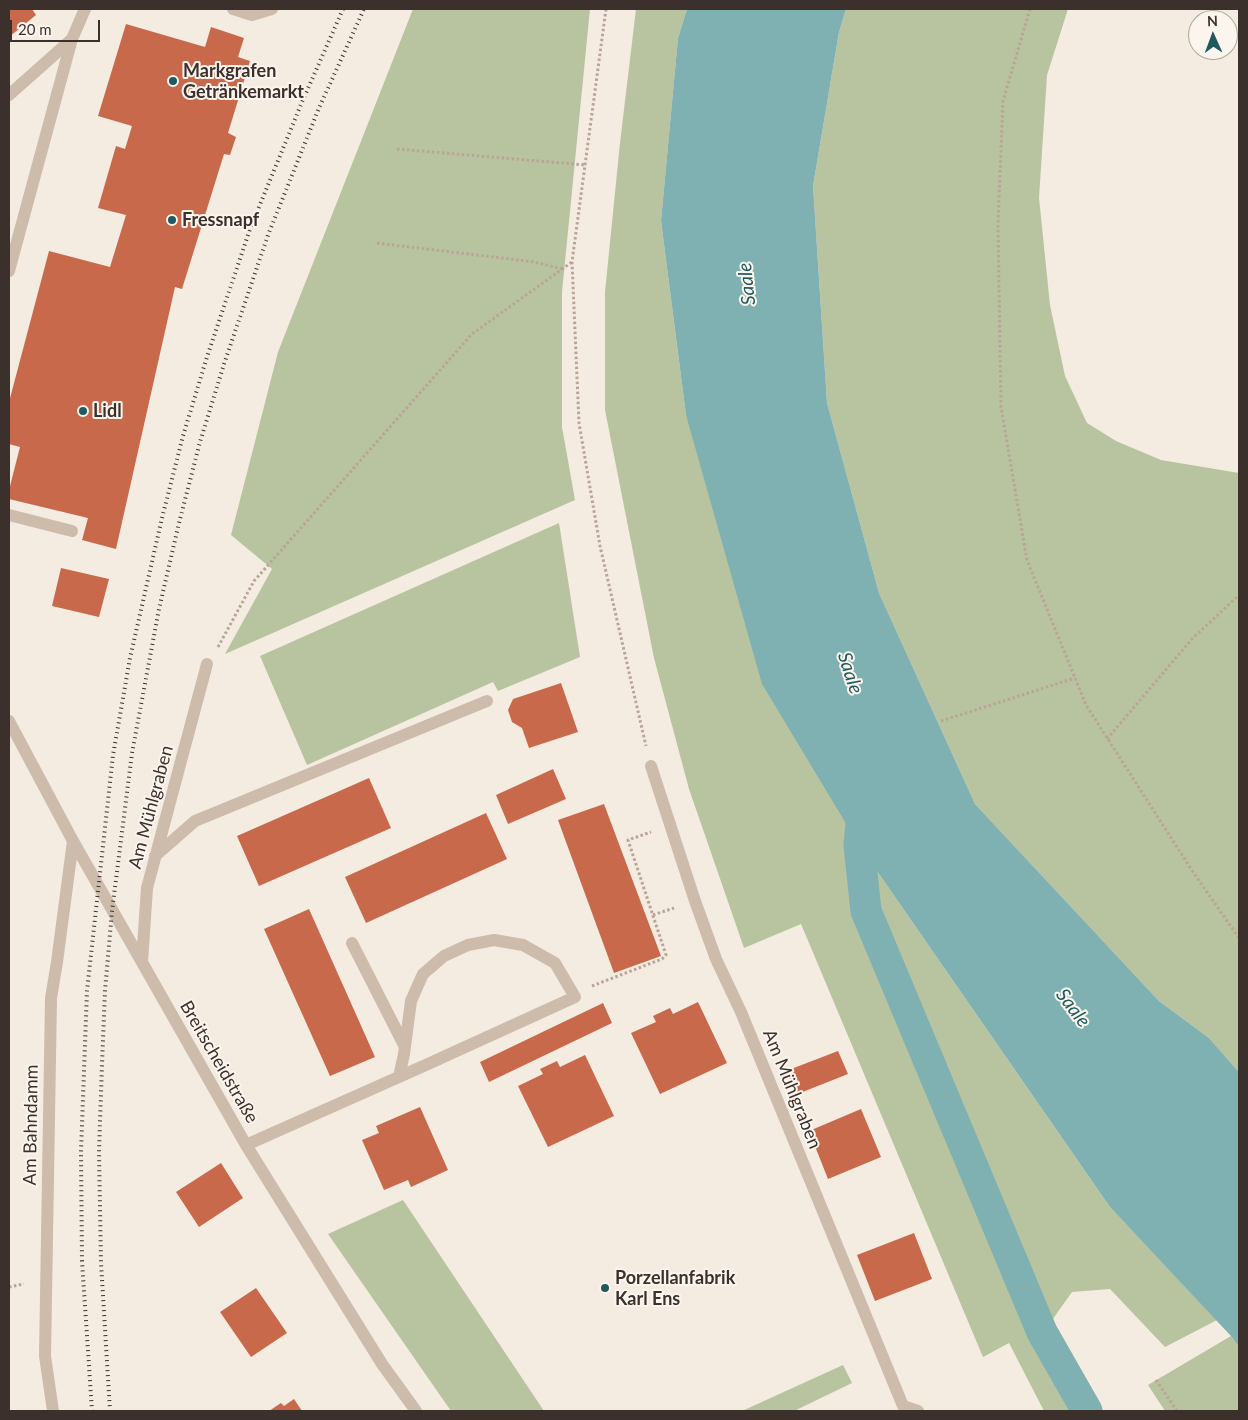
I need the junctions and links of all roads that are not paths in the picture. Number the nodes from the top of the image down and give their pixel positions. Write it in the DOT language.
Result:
graph roads {
  1 [pos="85,9"];
  2 [pos="233,9"];
  3 [pos="272,9"];
  4 [pos="72,39"];
  5 [pos="9,94"];
  6 [pos="9,270"];
  7 [pos="9,515"];
  8 [pos="72,531"];
  9 [pos="207,664"];
  10 [pos="487,701"];
  11 [pos="9,721"];
  12 [pos="651,766"];
  13 [pos="73,841"];
  14 [pos="155,856"];
  15 [pos="352,943"];
  16 [pos="142,962"];
  17 [pos="405,1047"];
  18 [pos="399,1077"];
  19 [pos="246,1145"];
  20 [pos="898,1409"];
  21 [pos="53,1411"];
  22 [pos="416,1411"];
  23 [pos="918,1411"];
  1 -- 4 [label="street"];
  2 -- 3 [label="street"];
  4 -- 5 [label="street"];
  4 -- 6 [label="street"];
  7 -- 8 [label="street"];
  9 -- 14 [label="street, Am Mühlgraben"];
  10 -- 14 [label="street"];
  11 -- 13 [label="street, Breitscheidstraße"];
  12 -- 20 [label="street, Am Mühlgraben"];
  13 -- 16 [label="street, Breitscheidstraße"];
  13 -- 21 [label="street, Am Bahndamm"];
  14 -- 16 [label="street, Am Mühlgraben"];
  15 -- 17 [label="street"];
  16 -- 19 [label="street, Breitscheidstraße"];
  17 -- 18 [label="street"];
  17 -- 18 [label="street"];
  18 -- 19 [label="street"];
  19 -- 22 [label="street, Breitscheidstraße"];
  20 -- 23 [label="street, Am Mühlgraben"];
}
